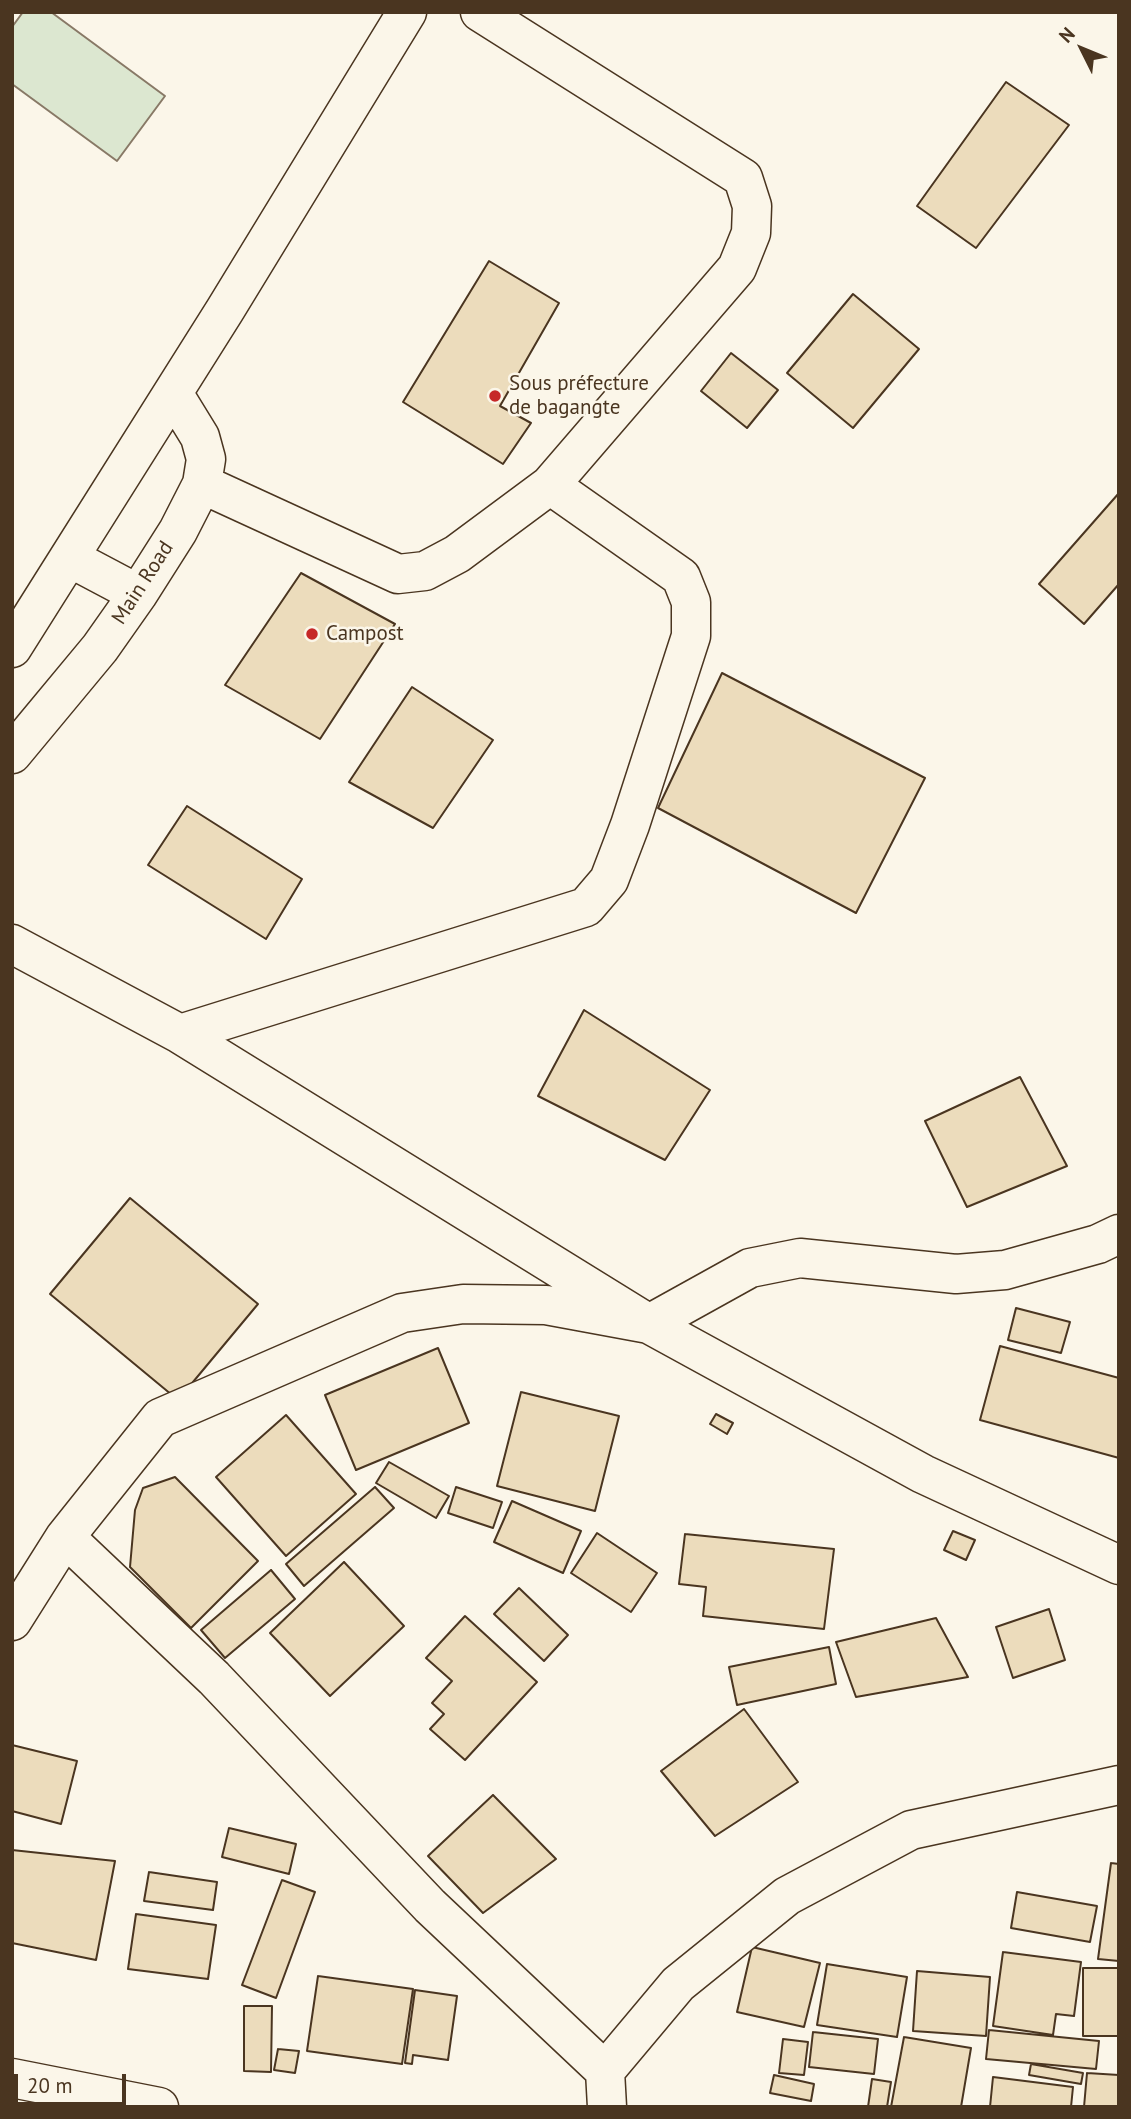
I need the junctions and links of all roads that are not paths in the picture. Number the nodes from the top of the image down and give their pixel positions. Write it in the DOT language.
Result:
graph roads {
  1 [pos="407,12"];
  2 [pos="485,13"];
  3 [pos="173,393"];
  4 [pos="202,484"];
  5 [pos="550,485"];
  6 [pos="70,558"];
  7 [pos="138,594"];
  8 [pos="12,648"];
  9 [pos="12,754"];
  10 [pos="12,944"];
  11 [pos="180,1034"];
  12 [pos="1119,1234"];
  13 [pos="649,1324"];
  14 [pos="65,1536"];
  15 [pos="1119,1564"];
  16 [pos="12,1621"];
  17 [pos="1119,1785"];
  18 [pos="12,2078"];
  19 [pos="606,2089"];
  20 [pos="159,2107"];
  1 -- 3 [label="street"];
  2 -- 5 [label="street"];
  3 -- 4 [label="street, Main Road"];
  3 -- 6 [label="street"];
  4 -- 5 [label="street"];
  4 -- 7 [label="street, Main Road"];
  5 -- 11 [label="street"];
  6 -- 7 [label="street"];
  6 -- 8 [label="street"];
  7 -- 9 [label="street, Main Road"];
  10 -- 11 [label="street"];
  11 -- 13 [label="street"];
  12 -- 13 [label="street"];
  13 -- 14 [label="street"];
  13 -- 15 [label="street"];
  14 -- 16 [label="street"];
  14 -- 19 [label="street"];
  17 -- 19 [label="street"];
  18 -- 20 [label="street"];
}
